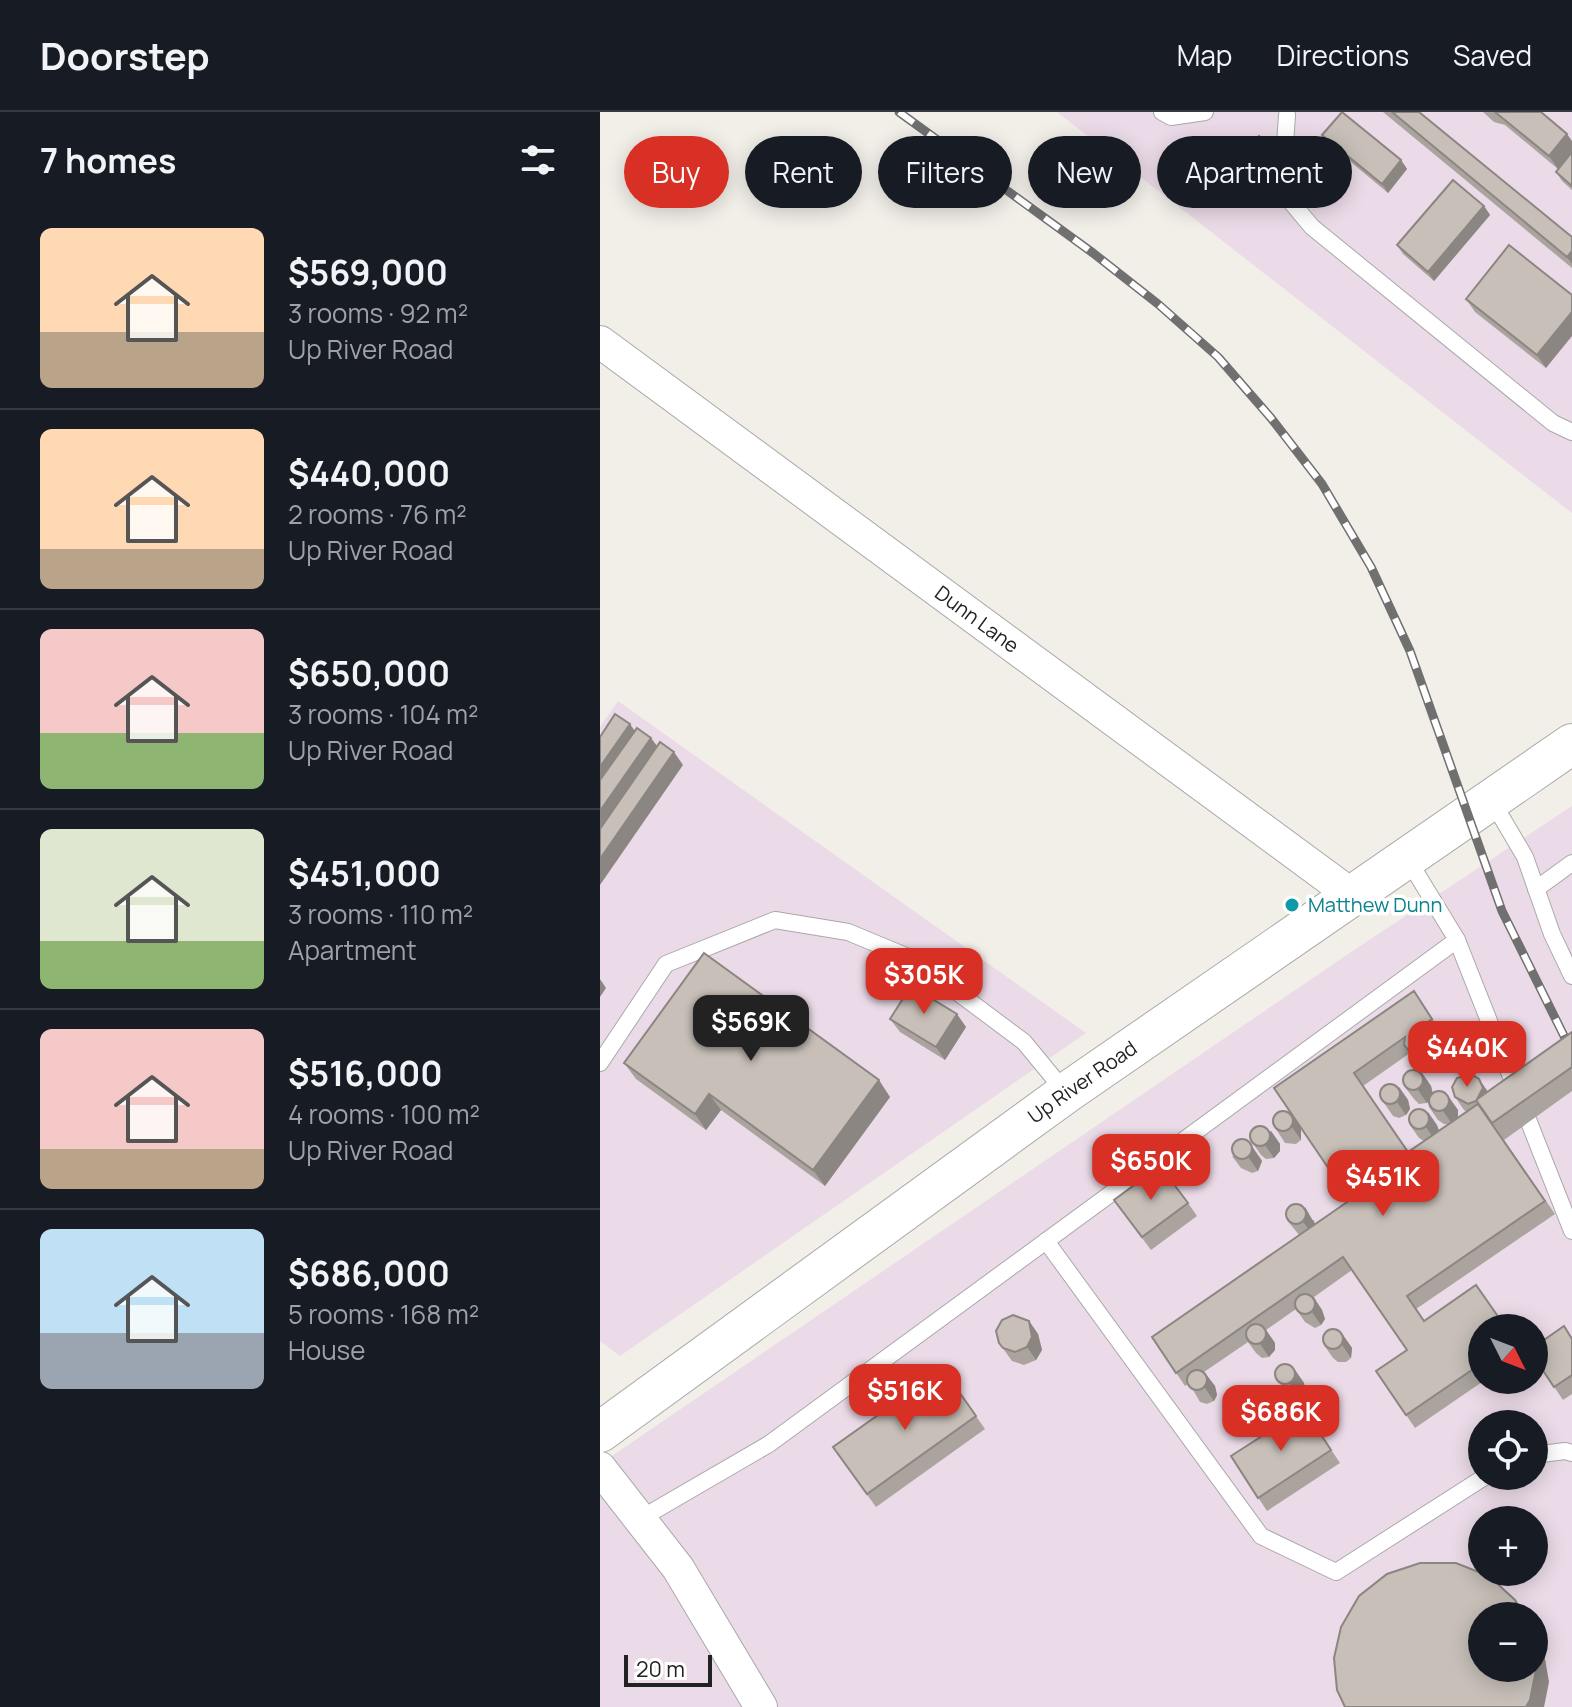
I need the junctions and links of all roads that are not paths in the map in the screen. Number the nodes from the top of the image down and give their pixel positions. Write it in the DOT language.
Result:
graph roads {
  1 [pos="1162,112"];
  2 [pos="1205,112"];
  3 [pos="1283,113"];
  4 [pos="600,342"];
  5 [pos="1572,432"];
  6 [pos="1572,744"];
  7 [pos="1492,801"];
  8 [pos="1407,858"];
  9 [pos="1572,863"];
  10 [pos="1536,889"];
  11 [pos="1353,896"];
  12 [pos="1457,940"];
  13 [pos="1572,976"];
  14 [pos="600,1063"];
  15 [pos="1066,1093"];
  16 [pos="1572,1231"];
  17 [pos="1046,1241"];
  18 [pos="600,1432"];
  19 [pos="1548,1453"];
  20 [pos="1572,1453"];
  21 [pos="600,1468"];
  22 [pos="1468,1488"];
  23 [pos="640,1519"];
  24 [pos="761,1707"];
  1 -- 2 [label="lane"];
  3 -- 5 [label="lane"];
  4 -- 11 [label="street, Dunn Lane"];
  6 -- 7 [label="street, Up River Road"];
  7 -- 8 [label="street, Up River Road"];
  7 -- 10 [label="lane"];
  8 -- 11 [label="street, Up River Road"];
  8 -- 12 [label="lane"];
  9 -- 10 [label="lane"];
  10 -- 13 [label="lane"];
  11 -- 15 [label="street, Up River Road"];
  12 -- 16 [label="lane"];
  12 -- 17 [label="lane"];
  14 -- 15 [label="lane"];
  15 -- 18 [label="street, Up River Road"];
  17 -- 22 [label="lane"];
  17 -- 23 [label="lane"];
  19 -- 20 [label="lane"];
  21 -- 23 [label="street"];
  23 -- 24 [label="street"];
}
